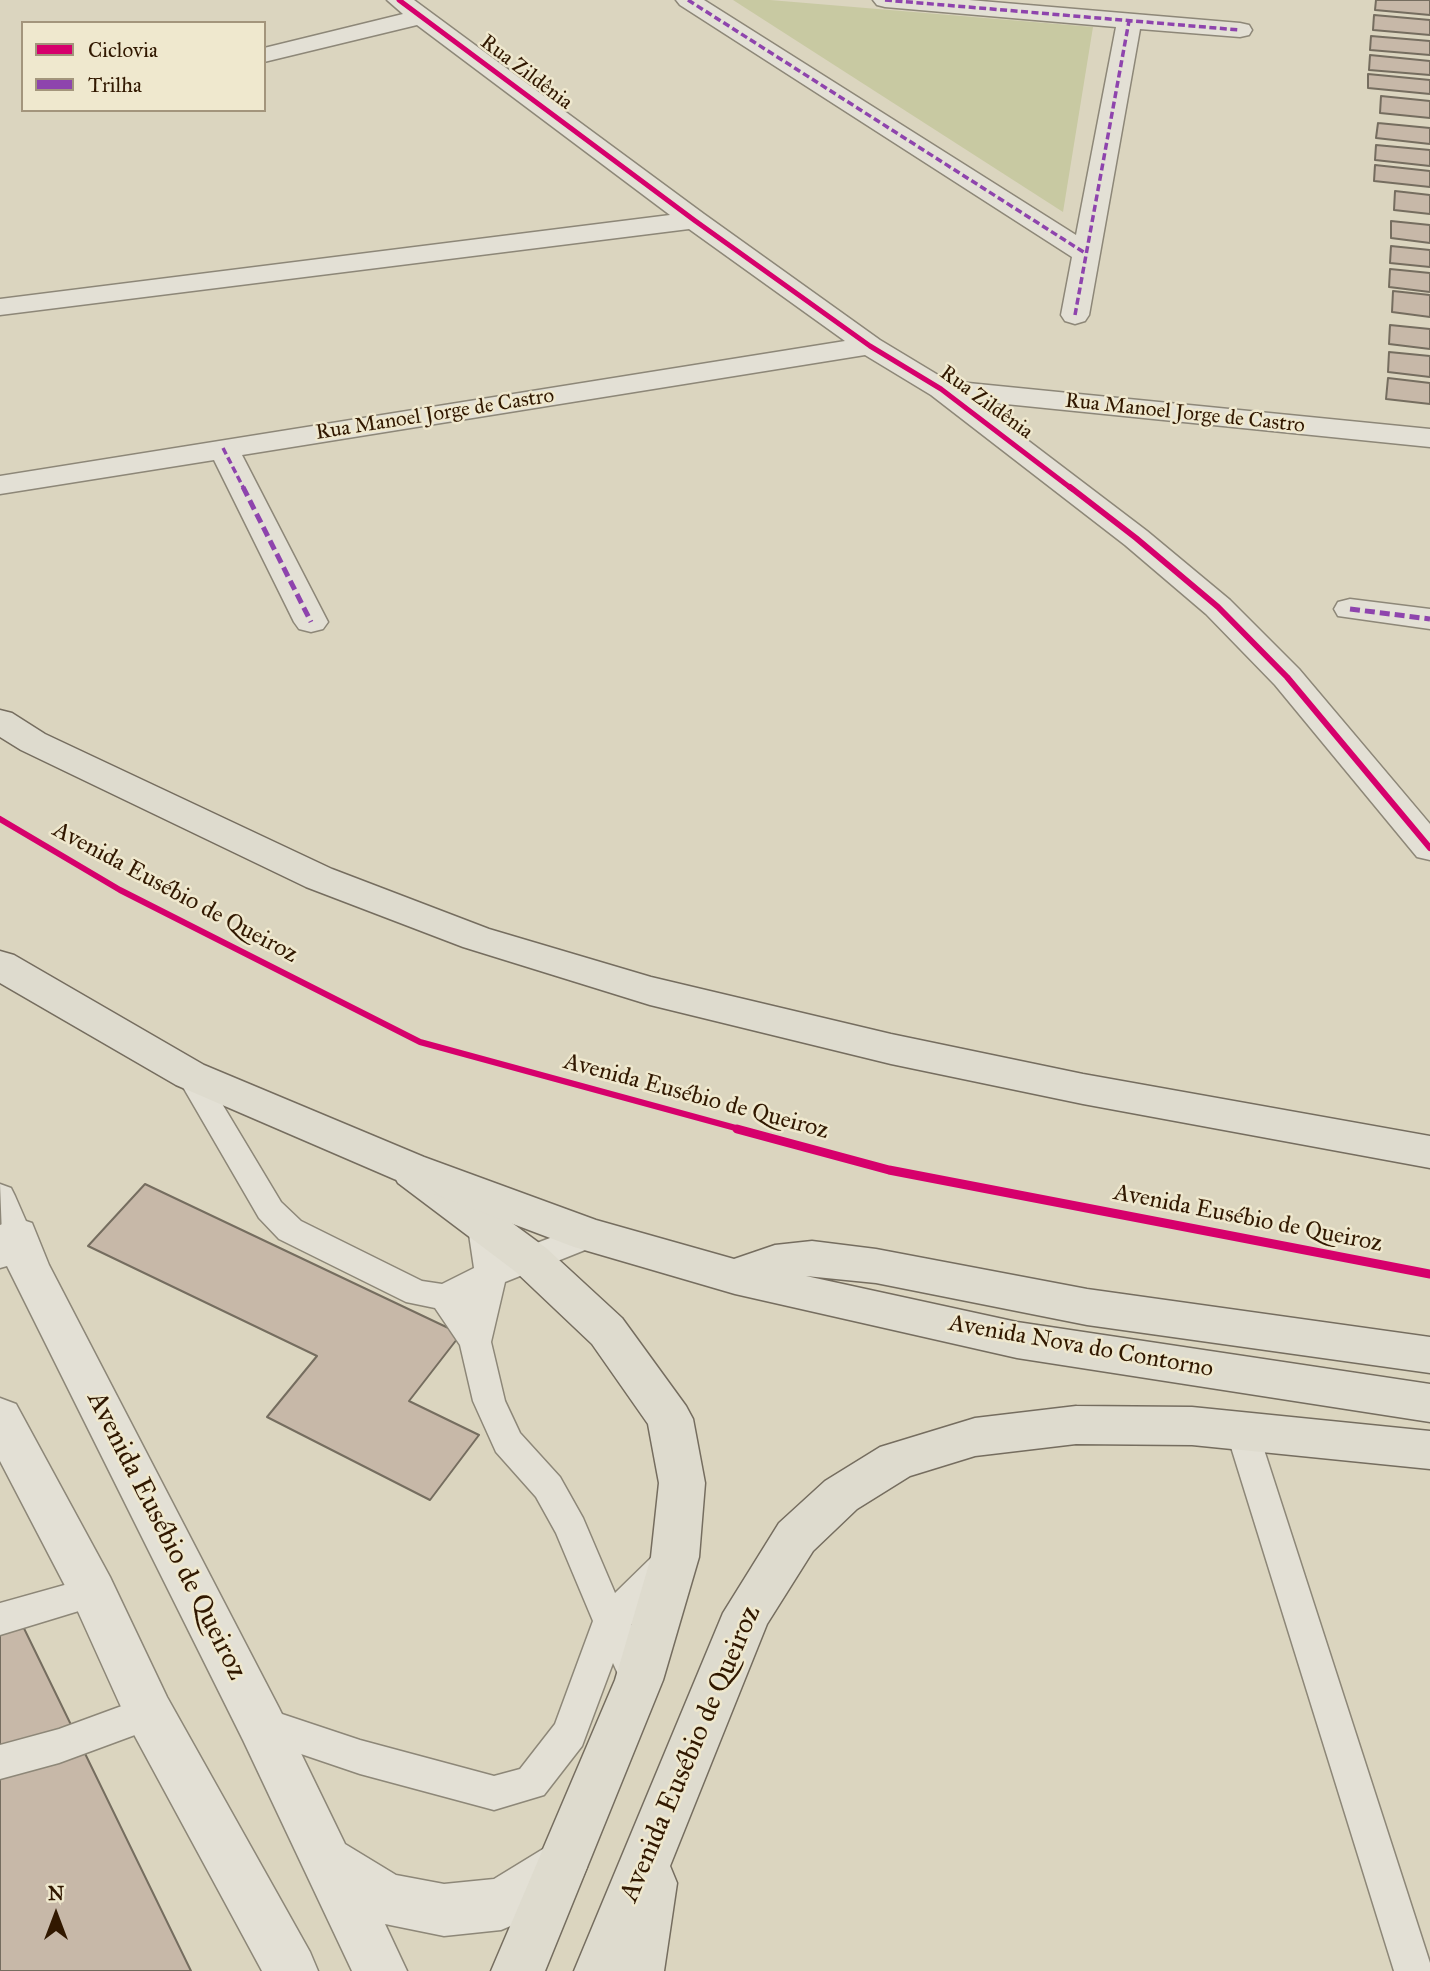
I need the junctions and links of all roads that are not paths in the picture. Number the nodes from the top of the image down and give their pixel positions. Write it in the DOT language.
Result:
graph roads {
  1 [pos="688,0"];
  2 [pos="885,0"];
  3 [pos="410,8"];
  4 [pos="1129,21"];
  5 [pos="1240,30"];
  6 [pos="266,53"];
  7 [pos="694,220"];
  8 [pos="1085,253"];
  9 [pos="0,307"];
  10 [pos="1075,315"];
  11 [pos="870,346"];
  12 [pos="941,389"];
  13 [pos="1430,438"];
  14 [pos="223,448"];
  15 [pos="0,485"];
  16 [pos="1350,609"];
  17 [pos="1430,618"];
  18 [pos="311,622"];
  19 [pos="0,721"];
  20 [pos="1430,848"];
  21 [pos="0,965"];
  22 [pos="190,1075"];
  23 [pos="1328,1135"];
  24 [pos="1430,1152"];
  25 [pos="409,1168"];
  26 [pos="1430,1176"];
  27 [pos="6,1227"];
  28 [pos="589,1235"];
  29 [pos="511,1267"];
  30 [pos="735,1277"];
  31 [pos="445,1297"];
  32 [pos="474,1342"];
  33 [pos="1430,1355"];
  34 [pos="1430,1403"];
  35 [pos="0,1417"];
  36 [pos="1242,1432"];
  37 [pos="1430,1450"];
  38 [pos="675,1557"];
  39 [pos="93,1592"];
  40 [pos="0,1619"];
  41 [pos="611,1621"];
  42 [pos="639,1679"];
  43 [pos="149,1713"];
  44 [pos="261,1724"];
  45 [pos="0,1762"];
  46 [pos="661,1821"];
  47 [pos="329,1862"];
  48 [pos="561,1867"];
  49 [pos="291,1971"];
  50 [pos="380,1971"];
  51 [pos="518,1971"];
  52 [pos="601,1971"];
  53 [pos="637,1971"];
  54 [pos="1413,1971"];
  1 -- 8 [label="street"];
  2 -- 4 [label="street"];
  3 -- 6 [label="street"];
  3 -- 7 [label="street, Rua Zildênia"];
  4 -- 5 [label="street"];
  4 -- 8 [label="street"];
  7 -- 9 [label="street"];
  7 -- 11 [label="street, Rua Zildênia"];
  8 -- 10 [label="street"];
  11 -- 12 [label="street, Rua Zildênia"];
  11 -- 14 [label="street, Rua Manoel Jorge de Castro"];
  12 -- 13 [label="street, Rua Manoel Jorge de Castro"];
  12 -- 20 [label="street, Rua Zildênia"];
  14 -- 15 [label="street, Rua Manoel Jorge de Castro"];
  14 -- 18 [label="street"];
  16 -- 17 [label="street"];
  19 -- 23 [label="main road"];
  21 -- 22 [label="main road"];
  22 -- 25 [label="main road"];
  22 -- 31 [label="lane"];
  23 -- 24 [label="main road"];
  23 -- 26 [label="main road"];
  25 -- 28 [label="main road"];
  25 -- 29 [label="main road"];
  27 -- 44 [label="street, Avenida Eusébio de Queiroz"];
  28 -- 29 [label="lane"];
  28 -- 30 [label="main road"];
  29 -- 31 [label="lane"];
  29 -- 32 [label="lane"];
  29 -- 38 [label="main road"];
  30 -- 33 [label="main road"];
  30 -- 34 [label="main road, Avenida Nova do Contorno"];
  31 -- 32 [label="lane"];
  32 -- 41 [label="lane"];
  35 -- 39 [label="street"];
  36 -- 37 [label="main road, Avenida Eusébio de Queiroz"];
  36 -- 46 [label="main road, Avenida Eusébio de Queiroz"];
  36 -- 54 [label="lane"];
  38 -- 41 [label="lane"];
  38 -- 42 [label="main road"];
  39 -- 40 [label="lane"];
  39 -- 43 [label="street"];
  41 -- 42 [label="lane"];
  41 -- 44 [label="lane"];
  42 -- 48 [label="main road"];
  43 -- 45 [label="lane"];
  43 -- 49 [label="street"];
  44 -- 47 [label="street, Avenida Eusébio de Queiroz"];
  46 -- 52 [label="main road, Avenida Eusébio de Queiroz"];
  46 -- 53 [label="main road"];
  47 -- 48 [label="street"];
  47 -- 50 [label="street, Avenida Eusébio de Queiroz"];
  48 -- 51 [label="main road"];
}
